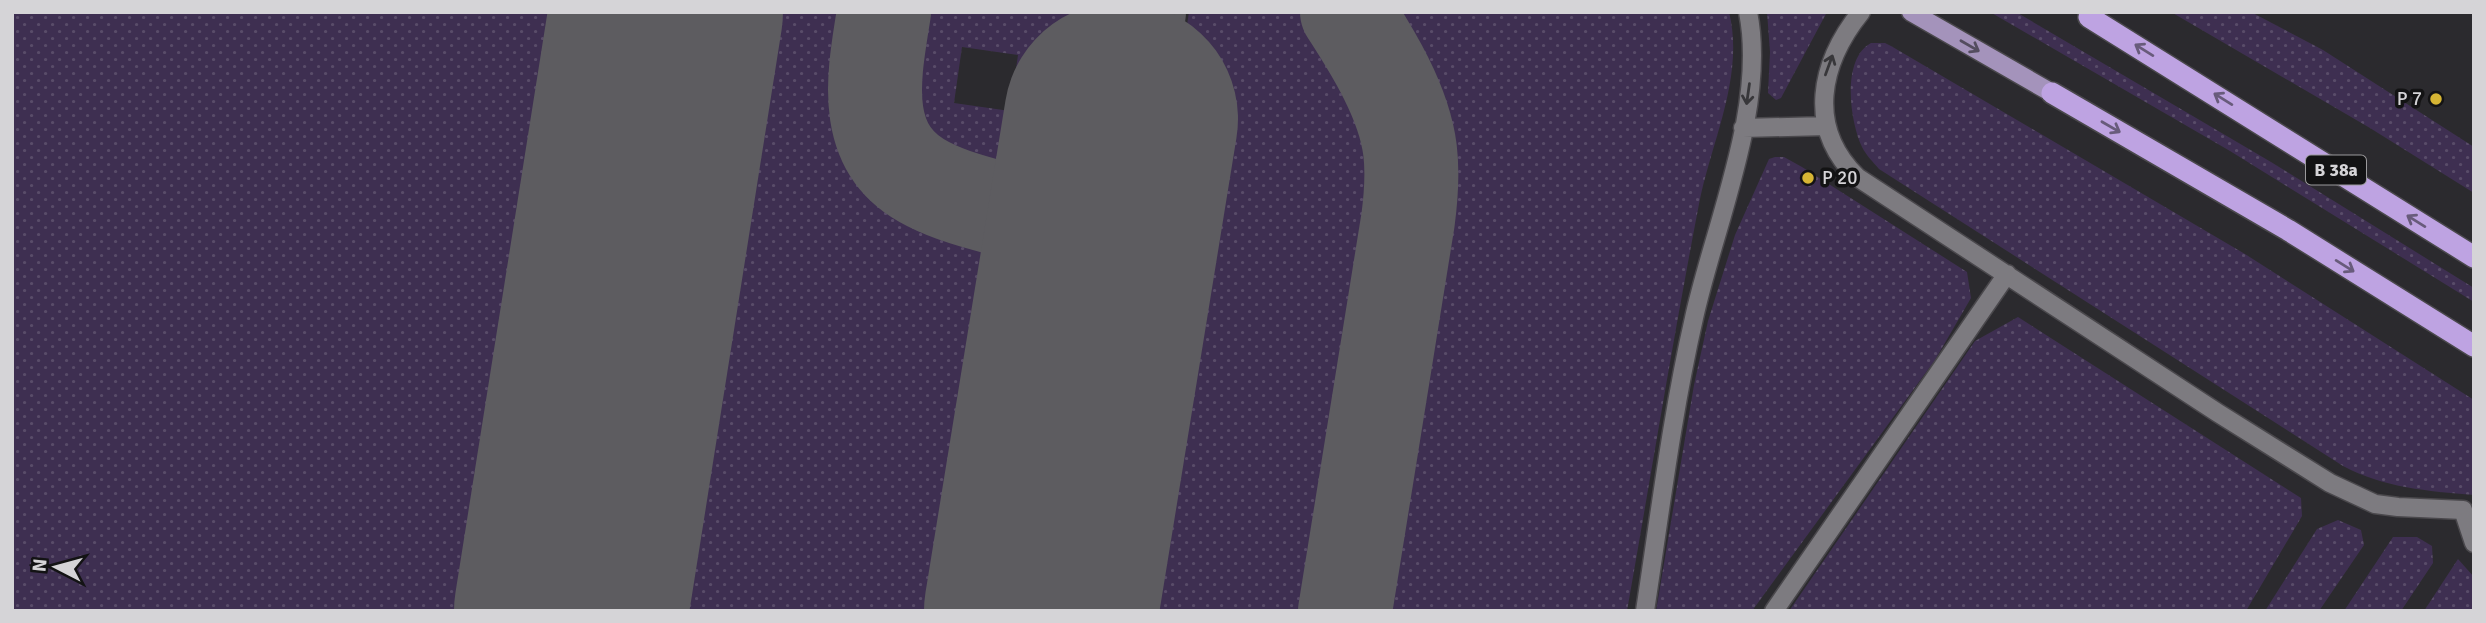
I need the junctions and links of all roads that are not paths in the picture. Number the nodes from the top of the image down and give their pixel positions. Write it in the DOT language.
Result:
graph roads {
  1 [pos="1748,12"];
  2 [pos="1861,12"];
  3 [pos="1911,12"];
  4 [pos="2085,15"];
  5 [pos="2052,93"];
  6 [pos="1827,126"];
  7 [pos="1743,128"];
  8 [pos="2474,257"];
  9 [pos="2007,274"];
  10 [pos="2474,346"];
  11 [pos="2469,511"];
  12 [pos="2474,543"];
  13 [pos="1645,611"];
  14 [pos="1774,611"];
  1 -- 7 [label="lane, one-way"];
  6 -- 2 [label="lane, one-way"];
  3 -- 5 [label="main road, one-way"];
  8 -- 4 [label="highway, B 38a, one-way"];
  5 -- 10 [label="highway, one-way"];
  6 -- 7 [label="lane"];
  6 -- 9 [label="lane"];
  7 -- 13 [label="lane"];
  9 -- 11 [label="lane"];
  9 -- 14 [label="lane"];
  11 -- 12 [label="lane"];
}
